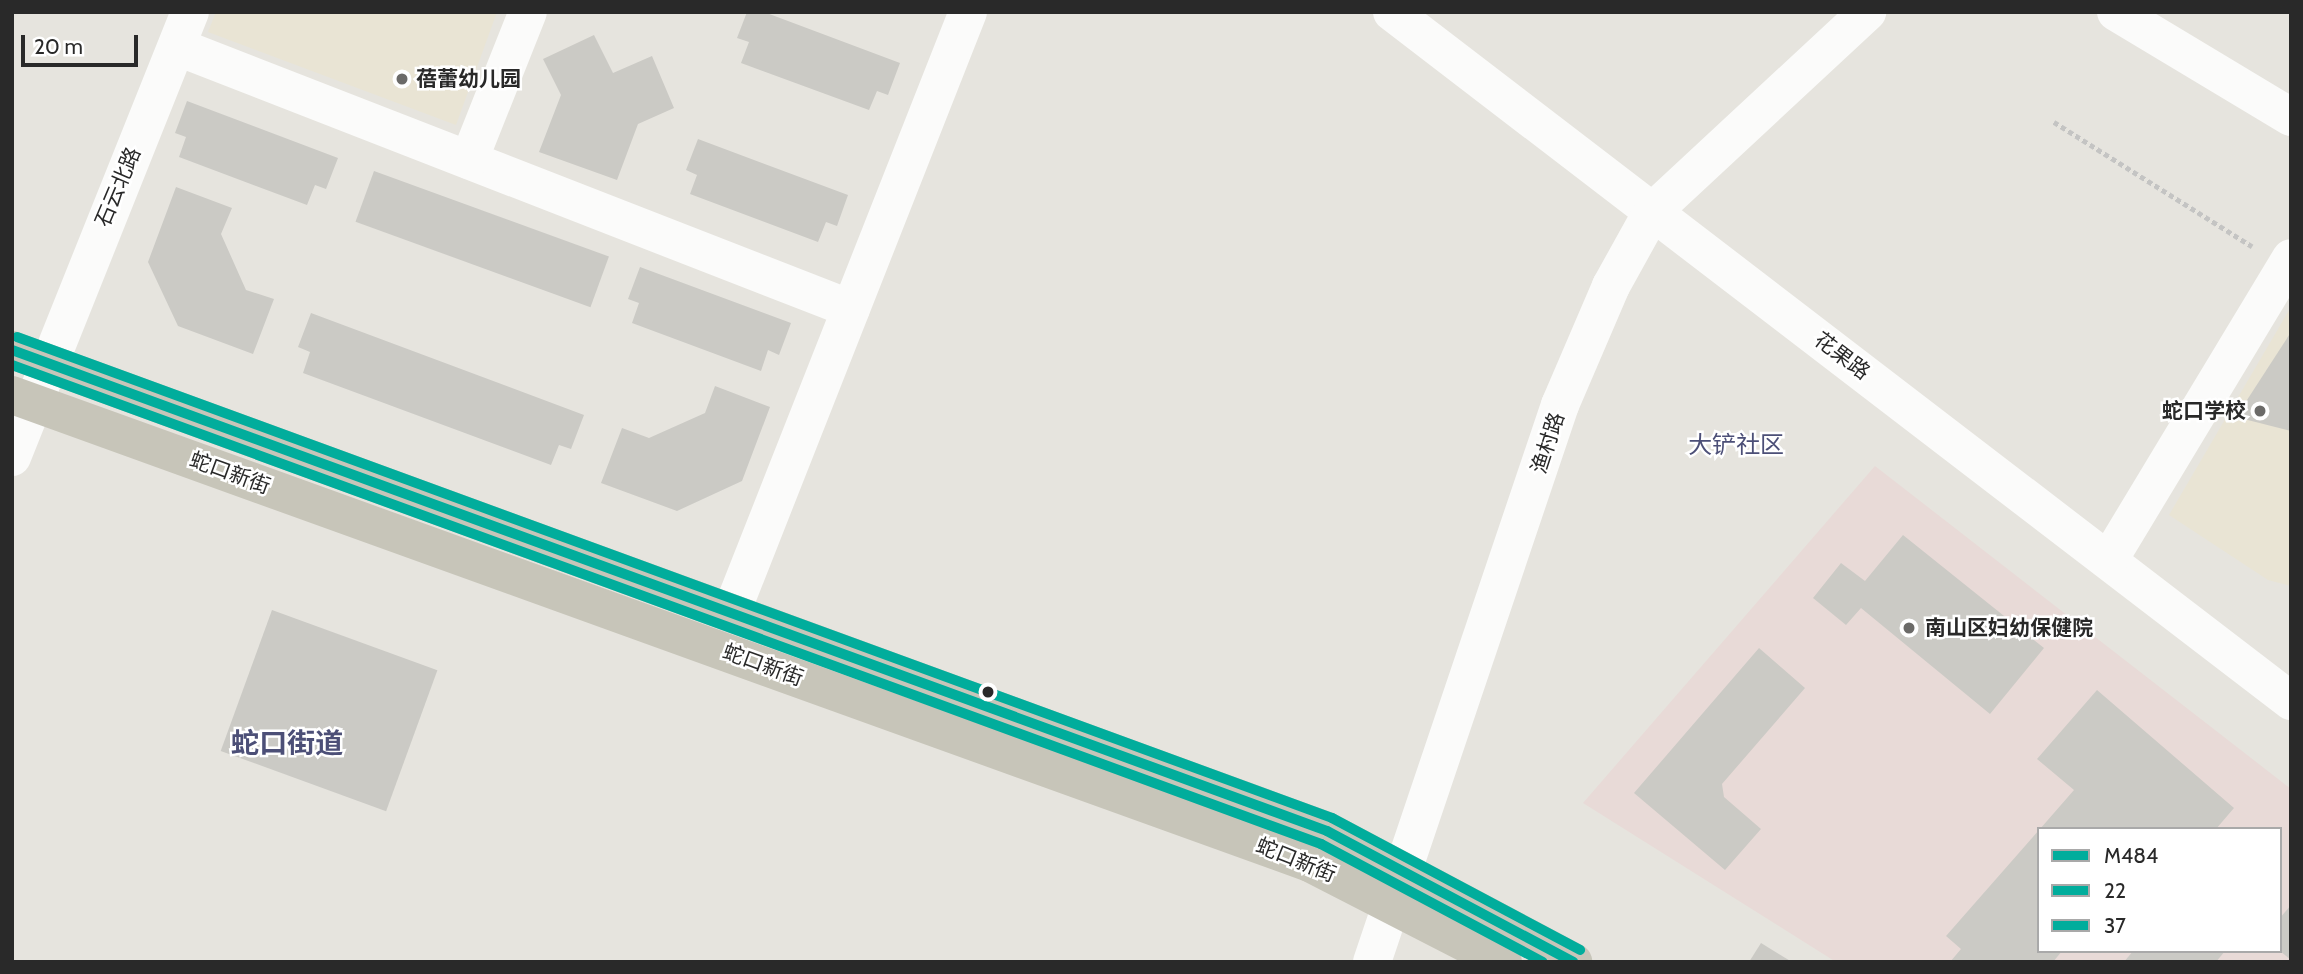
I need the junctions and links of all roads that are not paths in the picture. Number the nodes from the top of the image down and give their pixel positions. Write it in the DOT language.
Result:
graph roads {
  1 [pos="528,12"];
  2 [pos="968,12"];
  3 [pos="1392,12"];
  4 [pos="1867,12"];
  5 [pos="2116,12"];
  6 [pos="184,30"];
  7 [pos="2291,117"];
  8 [pos="468,160"];
  9 [pos="1652,212"];
  10 [pos="2288,262"];
  11 [pos="851,309"];
  12 [pos="29,356"];
  13 [pos="22,399"];
  14 [pos="12,457"];
  15 [pos="2110,558"];
  16 [pos="731,613"];
  17 [pos="2291,701"];
  18 [pos="1399,887"];
  19 [pos="1372,962"];
  20 [pos="1503,962"];
  21 [pos="1573,962"];
  1 -- 8 [label="street"];
  2 -- 11 [label="street"];
  3 -- 9 [label="street, 花果路"];
  4 -- 9 [label="street, 渔村路"];
  5 -- 7 [label="street"];
  6 -- 8 [label="street"];
  6 -- 12 [label="street, 石云北路"];
  8 -- 11 [label="street"];
  9 -- 15 [label="street, 花果路"];
  9 -- 18 [label="street, 渔村路"];
  10 -- 15 [label="street"];
  11 -- 16 [label="street"];
  12 -- 13 [label="street, 石云北路"];
  12 -- 16 [label="main road, 蛇口新街"];
  13 -- 14 [label="street, 石云北路"];
  13 -- 18 [label="main road, 蛇口新街"];
  15 -- 17 [label="street, 花果路"];
  16 -- 18 [label="main road, 蛇口新街"];
  18 -- 19 [label="street, 渔村路"];
  18 -- 20 [label="main road, 蛇口新街"];
  18 -- 21 [label="main road, 蛇口新街"];
}
